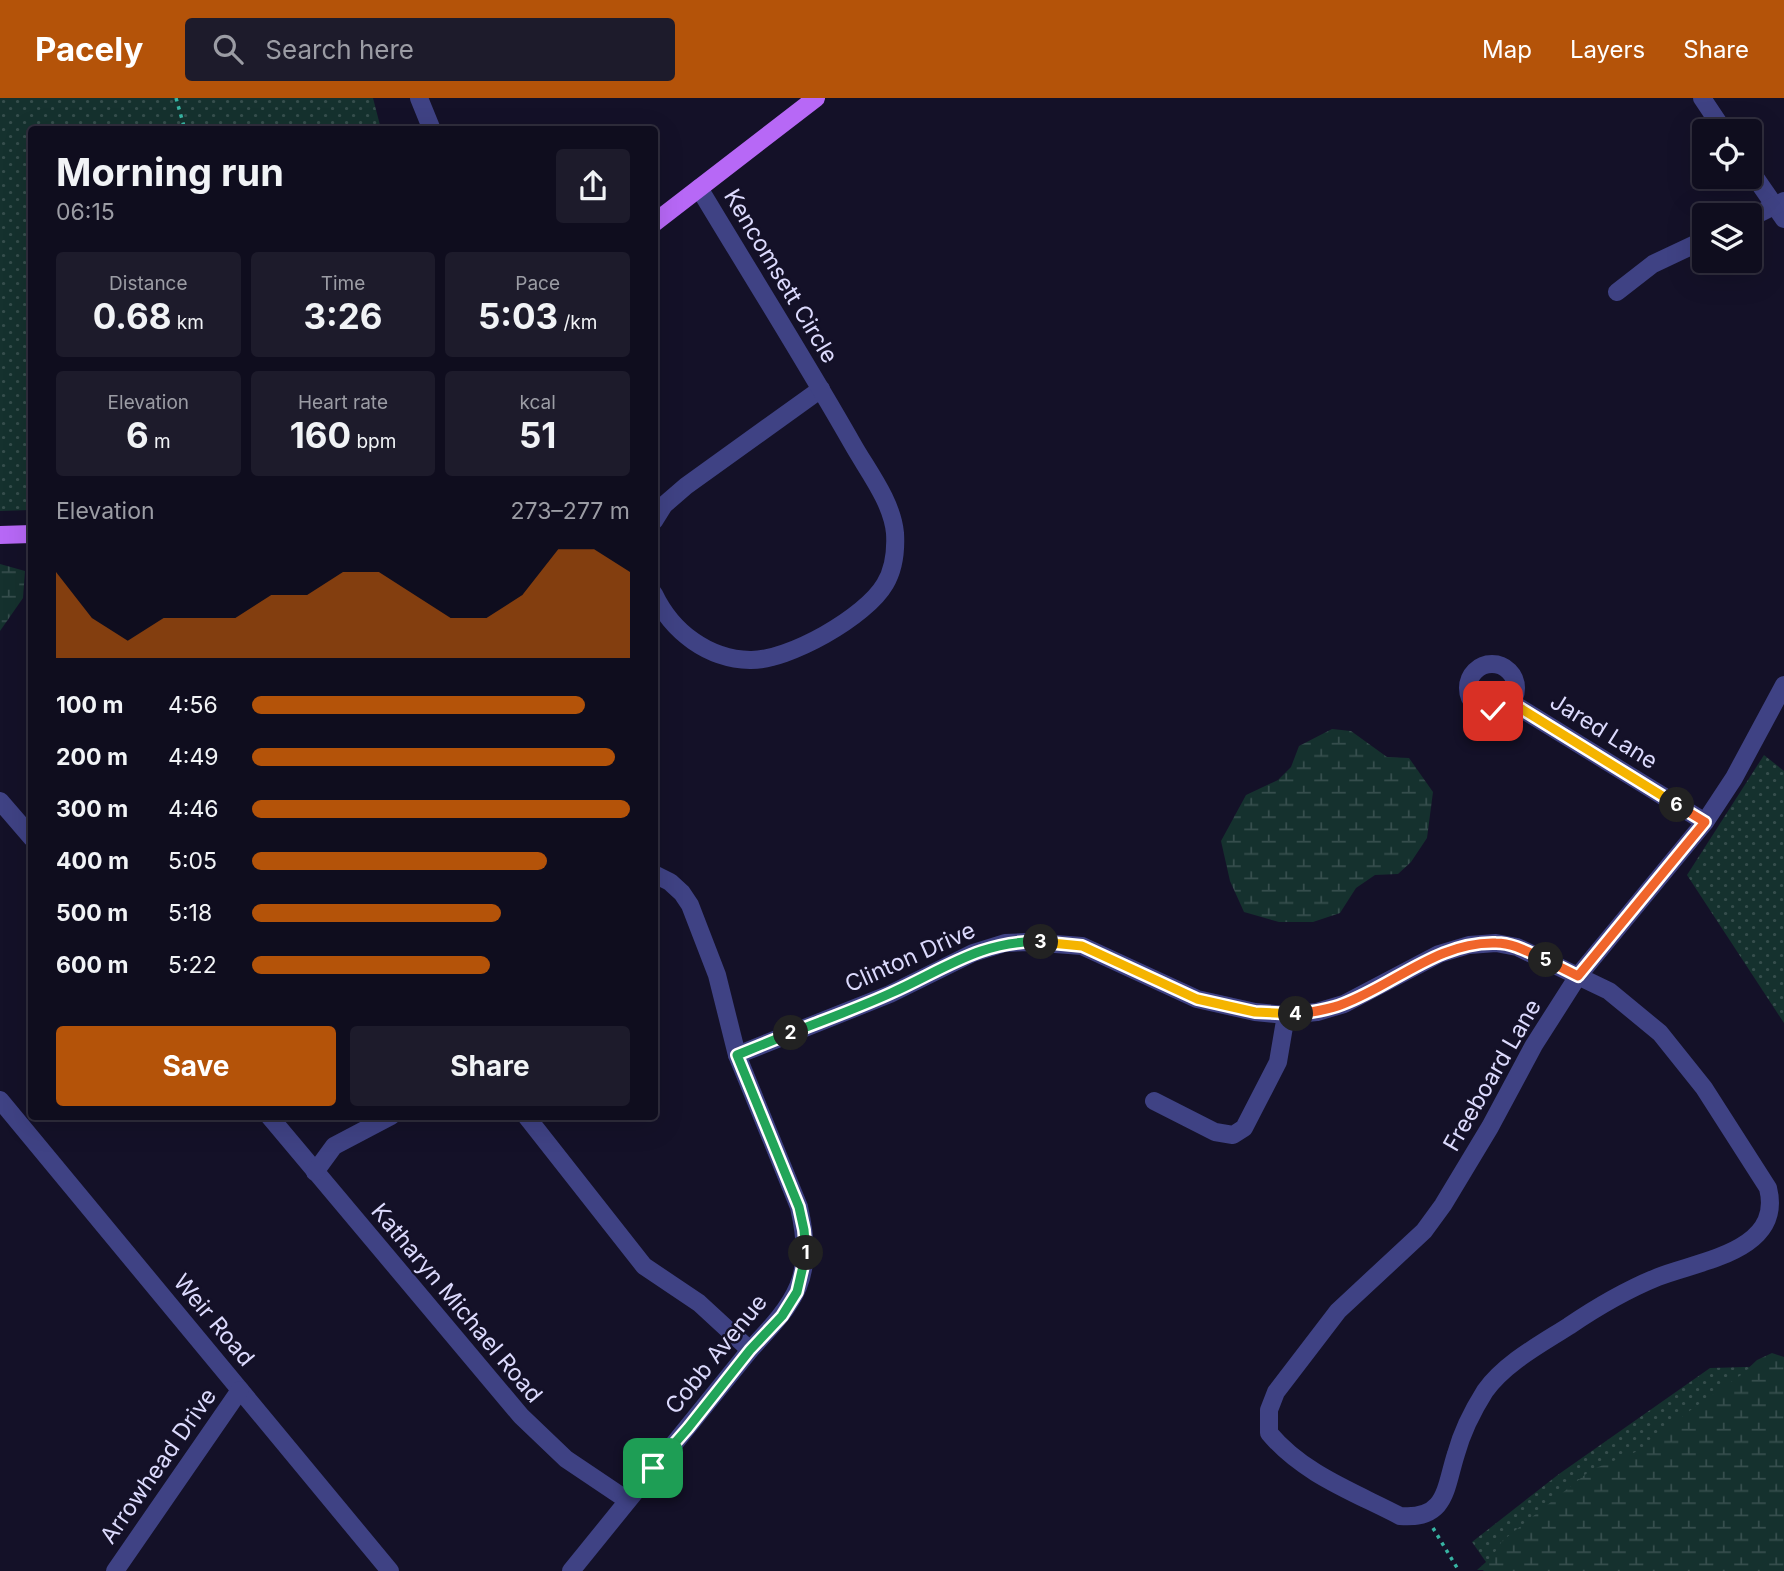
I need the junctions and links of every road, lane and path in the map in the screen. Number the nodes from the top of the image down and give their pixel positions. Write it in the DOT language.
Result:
graph roads {
  1 [pos="176,98"];
  2 [pos="419,98"];
  3 [pos="817,98"];
  4 [pos="1702,98"];
  5 [pos="1716,119"];
  6 [pos="184,126"];
  7 [pos="430,126"];
  8 [pos="1762,185"];
  9 [pos="699,188"];
  10 [pos="1781,209"];
  11 [pos="1762,215"];
  12 [pos="658,220"];
  13 [pos="1692,246"];
  14 [pos="1617,292"];
  15 [pos="821,389"];
  16 [pos="658,515"];
  17 [pos="28,534"];
  18 [pos="0,535"];
  19 [pos="658,600"];
  20 [pos="1784,685"];
  21 [pos="1512,703"];
  22 [pos="0,801"];
  23 [pos="1705,822"];
  24 [pos="28,833"];
  25 [pos="658,876"];
  26 [pos="1578,976"];
  27 [pos="1286,1015"];
  28 [pos="737,1055"];
  29 [pos="0,1100"];
  30 [pos="1154,1101"];
  31 [pos="272,1120"];
  32 [pos="383,1120"];
  33 [pos="529,1120"];
  34 [pos="315,1172"];
  35 [pos="750,1350"];
  36 [pos="240,1390"];
  37 [pos="627,1500"];
  38 [pos="1426,1514"];
  39 [pos="115,1571"];
  40 [pos="390,1571"];
  41 [pos="571,1571"];
  42 [pos="1459,1571"];
  1 -- 6 [label="path"];
  2 -- 7 [label="street"];
  3 -- 9 [label="main road"];
  4 -- 5 [label="street"];
  8 -- 10 [label="street"];
  9 -- 12 [label="main road"];
  9 -- 15 [label="street, Kencomsett Circle"];
  10 -- 11 [label="street"];
  13 -- 14 [label="street"];
  15 -- 16 [label="street, Kencomsett Circle"];
  15 -- 19 [label="street, Kencomsett Circle"];
  17 -- 18 [label="main road"];
  20 -- 23 [label="street, Freeboard Lane"];
  21 -- 23 [label="street, Jared Lane"];
  22 -- 24 [label="street"];
  23 -- 26 [label="street, Freeboard Lane"];
  25 -- 28 [label="street, Cobb Avenue"];
  26 -- 27 [label="street, Clinton Drive"];
  26 -- 38 [label="street, Freeboard Lane"];
  26 -- 38 [label="street, Clinton Drive"];
  27 -- 28 [label="street, Clinton Drive"];
  27 -- 30 [label="street"];
  28 -- 35 [label="street, Cobb Avenue"];
  29 -- 36 [label="street, Weir Road"];
  31 -- 34 [label="street, Katharyn Michael Road"];
  32 -- 34 [label="street"];
  33 -- 35 [label="street"];
  34 -- 37 [label="street, Katharyn Michael Road"];
  35 -- 37 [label="street, Cobb Avenue"];
  36 -- 39 [label="street, Arrowhead Drive"];
  36 -- 40 [label="street, Weir Road"];
  37 -- 41 [label="street, Cobb Avenue"];
  38 -- 42 [label="path"];
}
